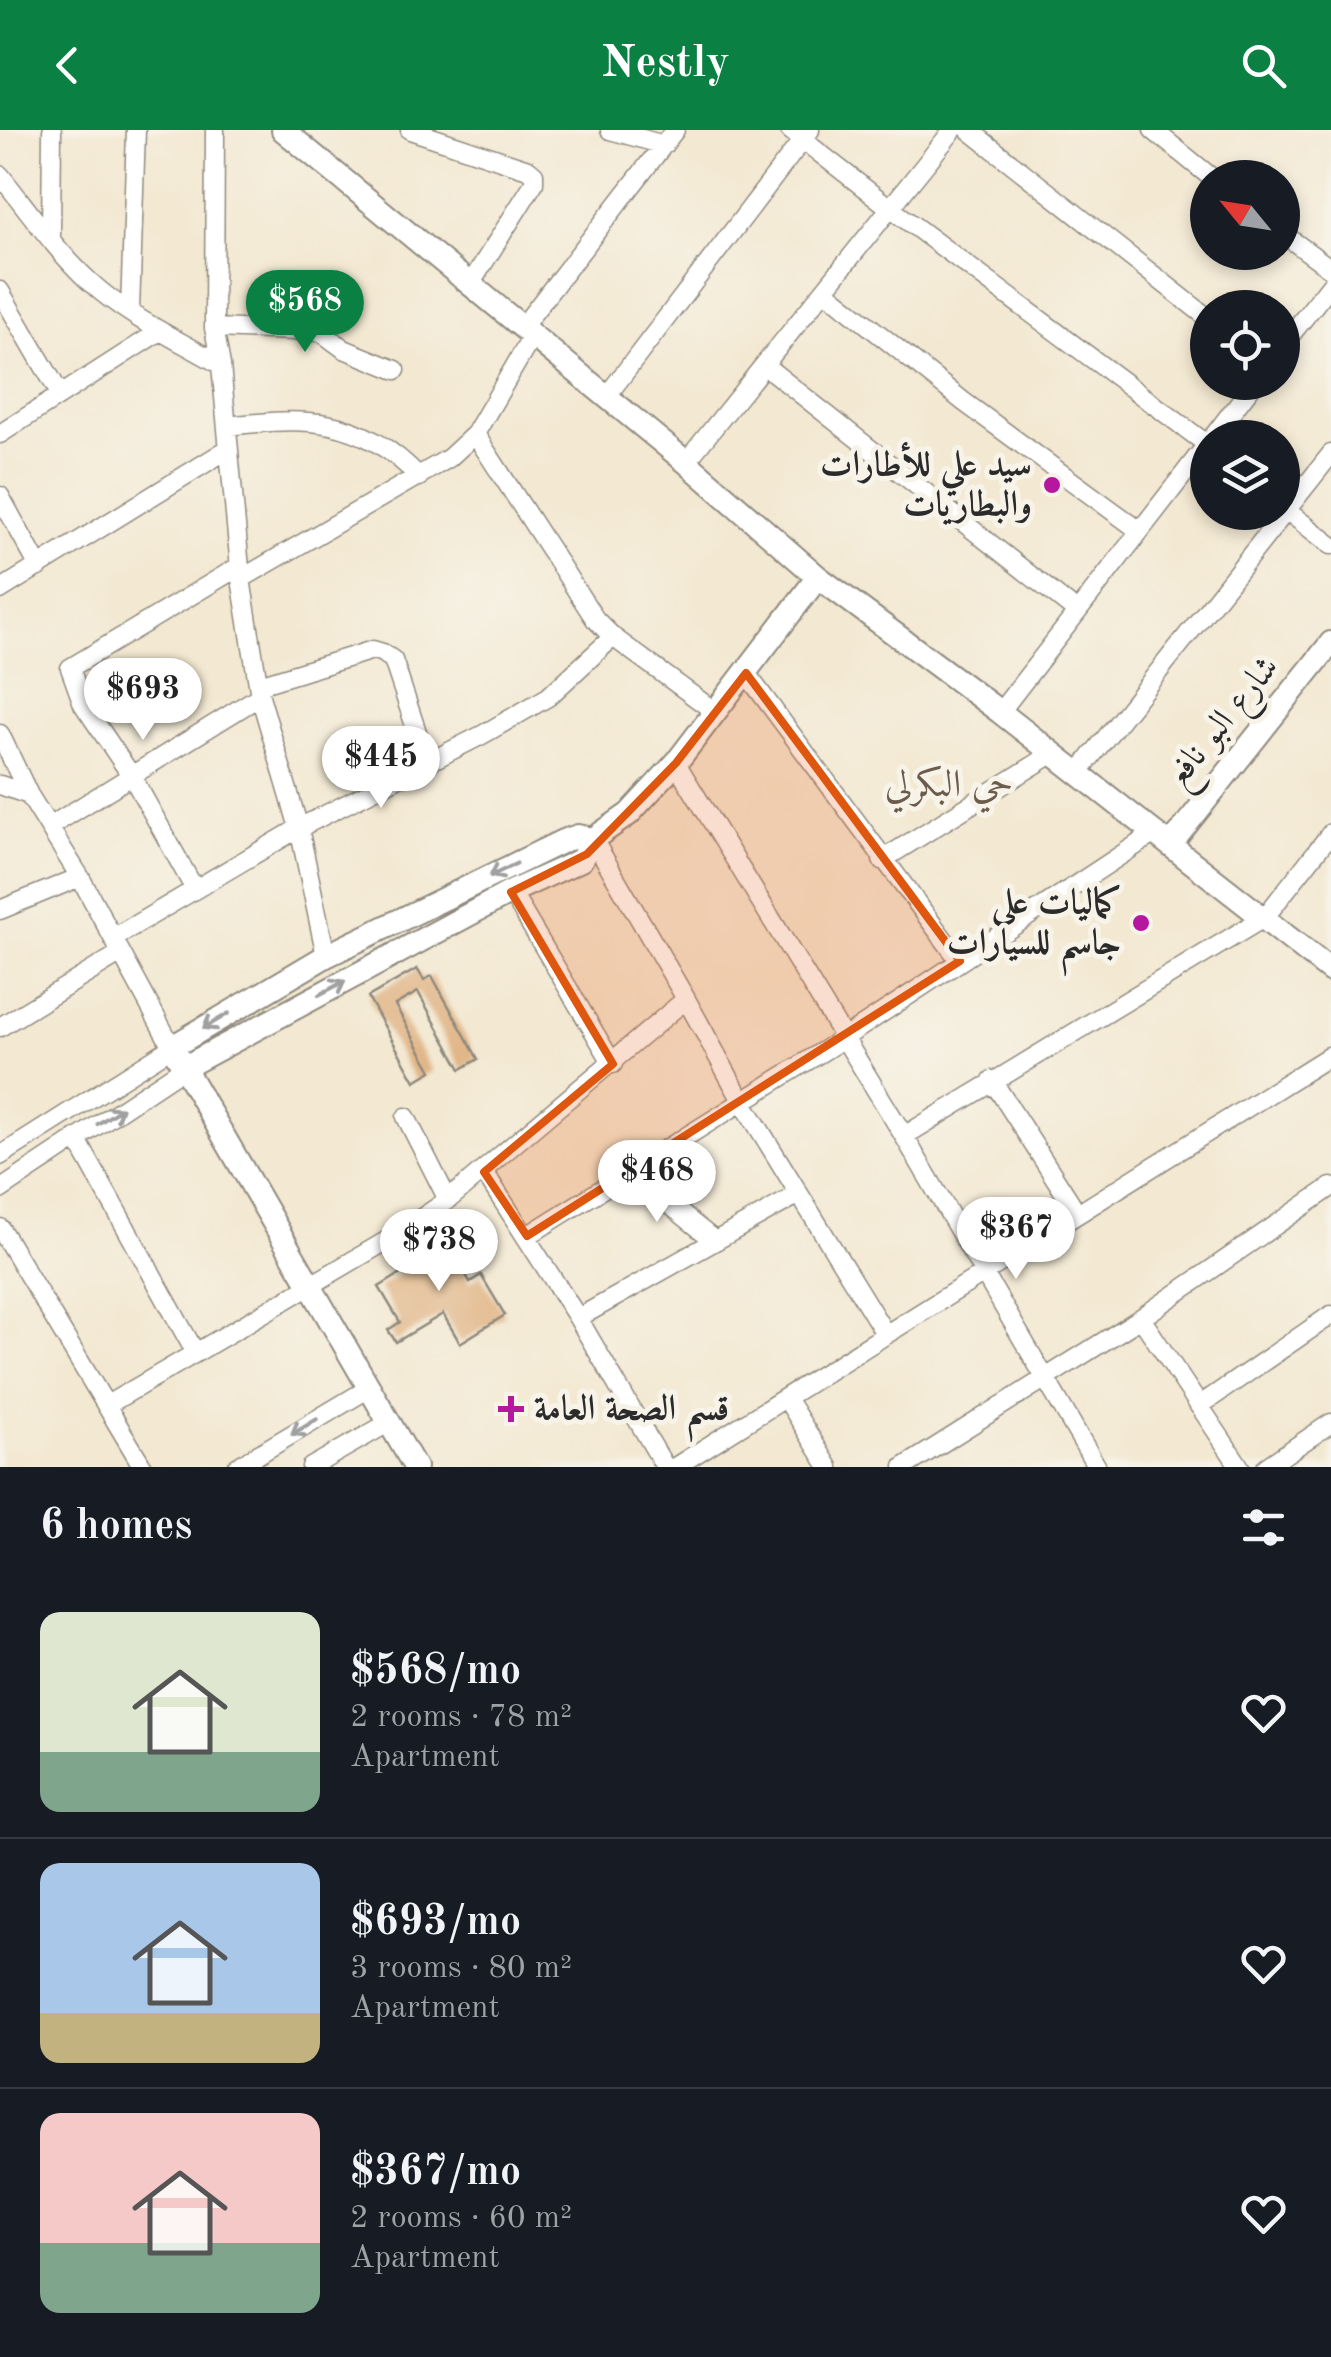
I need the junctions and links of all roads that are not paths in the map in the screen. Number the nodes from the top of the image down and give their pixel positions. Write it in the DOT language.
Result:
graph roads {
  1 [pos="52,130"];
  2 [pos="136,130"];
  3 [pos="215,130"];
  4 [pos="283,130"];
  5 [pos="410,130"];
  6 [pos="610,130"];
  7 [pos="952,130"];
  8 [pos="969,130"];
  9 [pos="1152,130"];
  10 [pos="801,133"];
  11 [pos="670,137"];
  12 [pos="1190,160"];
  13 [pos="0,176"];
  14 [pos="890,208"];
  15 [pos="50,237"];
  16 [pos="1300,246"];
  17 [pos="1331,269"];
  18 [pos="471,284"];
  19 [pos="1331,284"];
  20 [pos="824,290"];
  21 [pos="0,291"];
  22 [pos="1190,304"];
  23 [pos="130,311"];
  24 [pos="1300,323"];
  25 [pos="214,328"];
  26 [pos="160,330"];
  27 [pos="528,331"];
  28 [pos="221,364"];
  29 [pos="764,365"];
  30 [pos="396,370"];
  31 [pos="60,394"];
  32 [pos="606,396"];
  33 [pos="1241,400"];
  34 [pos="1226,420"];
  35 [pos="227,426"];
  36 [pos="1190,431"];
  37 [pos="0,434"];
  38 [pos="474,434"];
  39 [pos="228,449"];
  40 [pos="1331,454"];
  41 [pos="686,462"];
  42 [pos="1190,466"];
  43 [pos="419,477"];
  44 [pos="1300,491"];
  45 [pos="0,496"];
  46 [pos="1300,521"];
  47 [pos="1268,530"];
  48 [pos="1140,531"];
  49 [pos="1331,546"];
  50 [pos="40,567"];
  51 [pos="240,573"];
  52 [pos="818,576"];
  53 [pos="0,590"];
  54 [pos="1077,612"];
  55 [pos="613,637"];
  56 [pos="1331,643"];
  57 [pos="746,673"];
  58 [pos="260,691"];
  59 [pos="714,711"];
  60 [pos="1000,712"];
  61 [pos="0,734"];
  62 [pos="1052,754"];
  63 [pos="427,762"];
  64 [pos="676,763"];
  65 [pos="1078,772"];
  66 [pos="133,778"];
  67 [pos="0,785"];
  68 [pos="30,795"];
  69 [pos="49,828"];
  70 [pos="299,828"];
  71 [pos="1331,833"];
  72 [pos="1163,838"];
  73 [pos="593,839"];
  74 [pos="882,860"];
  75 [pos="80,878"];
  76 [pos="194,888"];
  77 [pos="511,892"];
  78 [pos="1,909"];
  79 [pos="1265,917"];
  80 [pos="117,946"];
  81 [pos="326,956"];
  82 [pos="960,961"];
  83 [pos="1331,971"];
  84 [pos="686,999"];
  85 [pos="0,1027"];
  86 [pos="844,1038"];
  87 [pos="172,1046"];
  88 [pos="1331,1056"];
  89 [pos="613,1064"];
  90 [pos="184,1067"];
  91 [pos="992,1080"];
  92 [pos="742,1101"];
  93 [pos="406,1117"];
  94 [pos="904,1136"];
  95 [pos="76,1138"];
  96 [pos="0,1156"];
  97 [pos="484,1172"];
  98 [pos="629,1172"];
  99 [pos="1331,1187"];
  100 [pos="0,1190"];
  101 [pos="799,1194"];
  102 [pos="448,1200"];
  103 [pos="1078,1214"];
  104 [pos="0,1228"];
  105 [pos="528,1236"];
  106 [pos="714,1242"];
  107 [pos="982,1276"];
  108 [pos="310,1283"];
  109 [pos="1331,1314"];
  110 [pos="578,1318"];
  111 [pos="1141,1318"];
  112 [pos="886,1335"];
  113 [pos="195,1352"];
  114 [pos="1047,1379"];
  115 [pos="371,1387"];
  116 [pos="786,1398"];
  117 [pos="107,1405"];
  118 [pos="1198,1406"];
  119 [pos="390,1422"];
  120 [pos="1331,1423"];
  121 [pos="1273,1465"];
  122 [pos="908,1466"];
  123 [pos="144,1467"];
  124 [pos="237,1467"];
  125 [pos="310,1467"];
  126 [pos="415,1467"];
  127 [pos="665,1467"];
  128 [pos="675,1467"];
  129 [pos="828,1467"];
  130 [pos="1097,1467"];
  131 [pos="1240,1467"];
  1 -- 15 [label="street"];
  2 -- 23 [label="street"];
  3 -- 25 [label="street"];
  4 -- 18 [label="street"];
  5 -- 18 [label="street"];
  6 -- 11 [label="street"];
  7 -- 14 [label="street"];
  8 -- 22 [label="street"];
  9 -- 12 [label="street"];
  10 -- 14 [label="street"];
  10 -- 32 [label="street"];
  11 -- 27 [label="street"];
  13 -- 15 [label="street"];
  14 -- 20 [label="street"];
  14 -- 36 [label="street"];
  15 -- 23 [label="street"];
  16 -- 17 [label="street"];
  18 -- 27 [label="street"];
  19 -- 24 [label="street"];
  20 -- 29 [label="street"];
  20 -- 48 [label="street"];
  21 -- 31 [label="street"];
  23 -- 26 [label="street"];
  25 -- 28 [label="street"];
  25 -- 30 [label="street"];
  26 -- 28 [label="street"];
  26 -- 31 [label="street"];
  27 -- 32 [label="street"];
  27 -- 38 [label="street"];
  28 -- 35 [label="street"];
  29 -- 41 [label="street"];
  29 -- 54 [label="street"];
  31 -- 37 [label="street"];
  32 -- 41 [label="street"];
  33 -- 34 [label="street"];
  35 -- 39 [label="street"];
  35 -- 43 [label="street"];
  38 -- 43 [label="street"];
  38 -- 55 [label="street"];
  39 -- 50 [label="street"];
  39 -- 51 [label="street"];
  40 -- 44 [label="street"];
  41 -- 52 [label="street"];
  42 -- 48 [label="street"];
  43 -- 51 [label="street"];
  45 -- 50 [label="street"];
  46 -- 49 [label="street"];
  47 -- 65 [label="street"];
  48 -- 54 [label="street"];
  50 -- 53 [label="street"];
  51 -- 58 [label="street"];
  51 -- 66 [label="street"];
  52 -- 57 [label="street"];
  52 -- 60 [label="street"];
  54 -- 60 [label="street"];
  55 -- 59 [label="street"];
  55 -- 63 [label="street"];
  56 -- 72 [label="street, شارع البو نافع"];
  57 -- 59 [label="street"];
  57 -- 74 [label="street"];
  58 -- 63 [label="street"];
  58 -- 66 [label="street"];
  58 -- 70 [label="street"];
  59 -- 64 [label="street"];
  60 -- 62 [label="street"];
  61 -- 68 [label="street"];
  62 -- 65 [label="street"];
  62 -- 74 [label="street"];
  63 -- 70 [label="street"];
  64 -- 73 [label="street"];
  64 -- 86 [label="street"];
  65 -- 72 [label="street"];
  66 -- 69 [label="street"];
  66 -- 76 [label="street"];
  67 -- 68 [label="street"];
  68 -- 69 [label="street"];
  69 -- 75 [label="street"];
  70 -- 76 [label="street"];
  70 -- 81 [label="street"];
  71 -- 79 [label="street"];
  72 -- 79 [label="street"];
  72 -- 82 [label="street"];
  73 -- 77 [label="street"];
  73 -- 81 [label="street, one-way"];
  73 -- 84 [label="street"];
  74 -- 82 [label="street"];
  75 -- 78 [label="street"];
  75 -- 80 [label="street"];
  76 -- 80 [label="street"];
  77 -- 89 [label="street"];
  90 -- 77 [label="street, one-way"];
  79 -- 83 [label="street"];
  79 -- 91 [label="street"];
  80 -- 85 [label="street"];
  80 -- 87 [label="street"];
  81 -- 87 [label="street, one-way"];
  82 -- 86 [label="street"];
  84 -- 89 [label="street"];
  84 -- 92 [label="street"];
  86 -- 92 [label="street"];
  86 -- 94 [label="street"];
  87 -- 90 [label="street"];
  87 -- 96 [label="street"];
  88 -- 103 [label="street"];
  89 -- 97 [label="street"];
  95 -- 90 [label="street, one-way"];
  90 -- 108 [label="street"];
  91 -- 94 [label="street"];
  91 -- 103 [label="street"];
  92 -- 98 [label="street"];
  92 -- 101 [label="street"];
  93 -- 102 [label="street"];
  94 -- 107 [label="street"];
  95 -- 100 [label="street"];
  95 -- 113 [label="street"];
  97 -- 102 [label="street"];
  97 -- 105 [label="street"];
  98 -- 105 [label="street"];
  98 -- 106 [label="street"];
  99 -- 111 [label="street"];
  101 -- 106 [label="street"];
  101 -- 112 [label="street"];
  102 -- 108 [label="street"];
  103 -- 107 [label="street"];
  104 -- 117 [label="street"];
  105 -- 110 [label="street"];
  106 -- 110 [label="street"];
  107 -- 112 [label="street"];
  107 -- 114 [label="street"];
  108 -- 113 [label="street"];
  108 -- 115 [label="street"];
  109 -- 118 [label="street"];
  110 -- 127 [label="street"];
  111 -- 114 [label="street"];
  111 -- 118 [label="street"];
  112 -- 116 [label="street"];
  113 -- 117 [label="street"];
  114 -- 122 [label="street"];
  114 -- 130 [label="street"];
  115 -- 119 [label="street"];
  115 -- 124 [label="street, one-way"];
  116 -- 128 [label="street"];
  116 -- 129 [label="street"];
  117 -- 123 [label="street"];
  118 -- 131 [label="street"];
  119 -- 125 [label="street"];
  119 -- 126 [label="street"];
  120 -- 121 [label="street"];
}
